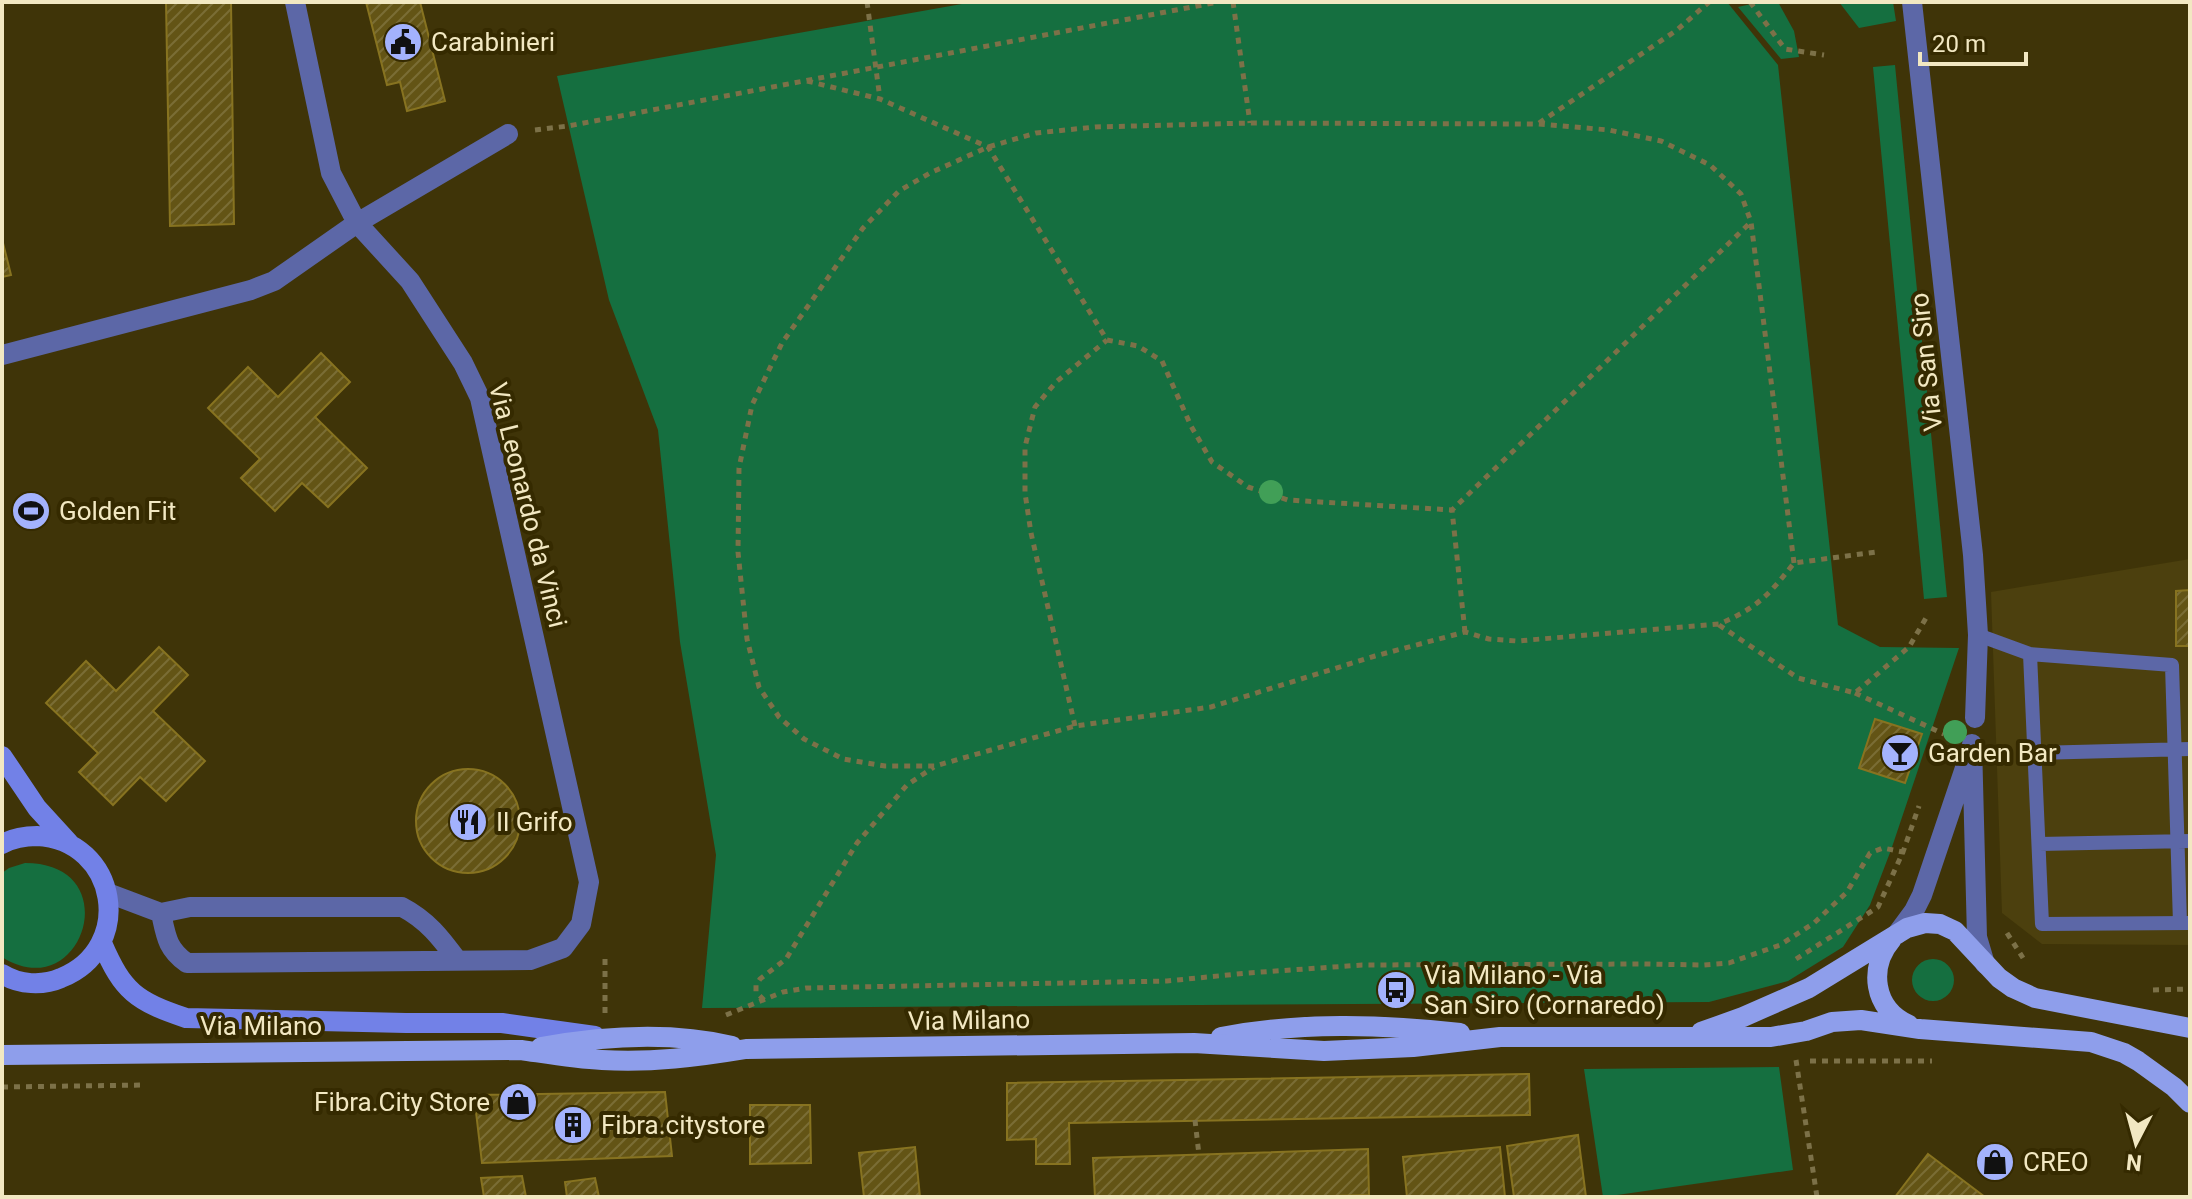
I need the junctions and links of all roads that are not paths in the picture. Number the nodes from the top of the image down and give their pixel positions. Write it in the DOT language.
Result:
graph roads {
  1 [pos="295,2"];
  2 [pos="1912,2"];
  3 [pos="508,134"];
  4 [pos="357,223"];
  5 [pos="2,355"];
  6 [pos="1978,635"];
  7 [pos="2030,654"];
  8 [pos="1975,718"];
  9 [pos="2174,749"];
  10 [pos="2190,749"];
  11 [pos="2035,753"];
  12 [pos="2,756"];
  13 [pos="2184,842"];
  14 [pos="69,843"];
  15 [pos="2,844"];
  16 [pos="2039,844"];
  17 [pos="108,893"];
  18 [pos="161,913"];
  19 [pos="2185,923"];
  20 [pos="1897,934"];
  21 [pos="102,943"];
  22 [pos="457,960"];
  23 [pos="1985,964"];
  24 [pos="2,974"];
  25 [pos="32,983"];
  26 [pos="2,989"];
  27 [pos="606,1027"];
  28 [pos="2190,1028"];
  29 [pos="1920,1029"];
  30 [pos="1681,1037"];
  31 [pos="746,1049"];
  32 [pos="521,1050"];
  33 [pos="2,1055"];
  34 [pos="2190,1103"];
  1 -- 4 [label="street, Via Leonardo da Vinci"];
  2 -- 6 [label="street, Via San Siro"];
  3 -- 4 [label="street"];
  4 -- 5 [label="street"];
  4 -- 22 [label="street, Via Leonardo da Vinci"];
  6 -- 7 [label="lane"];
  6 -- 8 [label="street, Via San Siro"];
  7 -- 9 [label="lane"];
  7 -- 11 [label="lane"];
  9 -- 10 [label="lane"];
  9 -- 11 [label="lane"];
  9 -- 13 [label="lane"];
  11 -- 16 [label="lane"];
  12 -- 14 [label="street"];
  13 -- 16 [label="lane"];
  13 -- 19 [label="lane"];
  14 -- 15 [label="street"];
  14 -- 17 [label="street"];
  16 -- 19 [label="lane"];
  17 -- 18 [label="street"];
  17 -- 21 [label="street"];
  18 -- 22 [label="street"];
  18 -- 22 [label="street, Via Leonardo da Vinci"];
  20 -- 23 [label="main road"];
  20 -- 23 [label="street"];
  20 -- 29 [label="main road"];
  20 -- 30 [label="main road"];
  21 -- 25 [label="street"];
  21 -- 27 [label="street"];
  23 -- 28 [label="main road"];
  24 -- 25 [label="street"];
  25 -- 26 [label="lane"];
  27 -- 31 [label="main road, Via Milano"];
  27 -- 32 [label="main road, Via Milano"];
  29 -- 30 [label="main road, Via Milano"];
  29 -- 34 [label="main road, Via Milano"];
  30 -- 31 [label="main road, Via Milano"];
  31 -- 32 [label="main road, Via Milano"];
  32 -- 33 [label="main road, Via Milano"];
}
